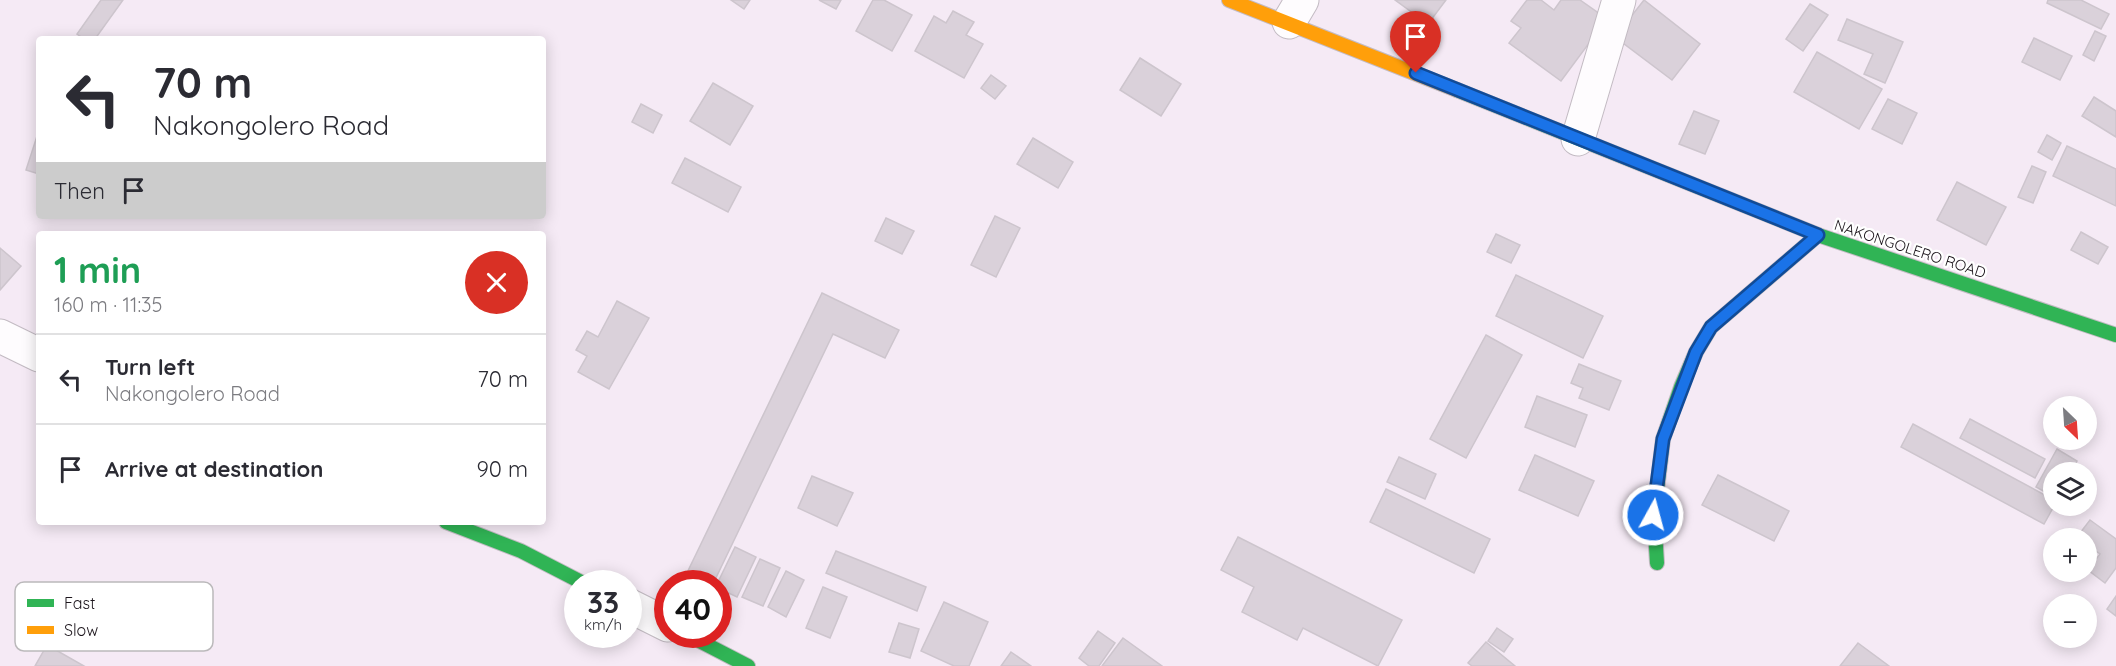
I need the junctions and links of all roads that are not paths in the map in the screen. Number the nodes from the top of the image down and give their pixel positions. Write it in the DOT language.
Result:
graph roads {
  1 [pos="1229,0"];
  2 [pos="1619,0"];
  3 [pos="1296,11"];
  4 [pos="1578,139"];
  5 [pos="1818,235"];
  6 [pos="2116,335"];
  7 [pos="0,336"];
  8 [pos="36,354"];
  9 [pos="454,525"];
  10 [pos="1657,562"];
  11 [pos="564,573"];
  12 [pos="713,648"];
  13 [pos="748,666"];
  1 -- 3 [label="street, NAKONGOLERO ROAD"];
  2 -- 4 [label="street"];
  3 -- 4 [label="street, NAKONGOLERO ROAD"];
  4 -- 5 [label="street, NAKONGOLERO ROAD"];
  5 -- 6 [label="street, NAKONGOLERO ROAD"];
  5 -- 10 [label="street"];
  7 -- 8 [label="street"];
  9 -- 11 [label="street"];
  12 -- 13 [label="street"];
}
